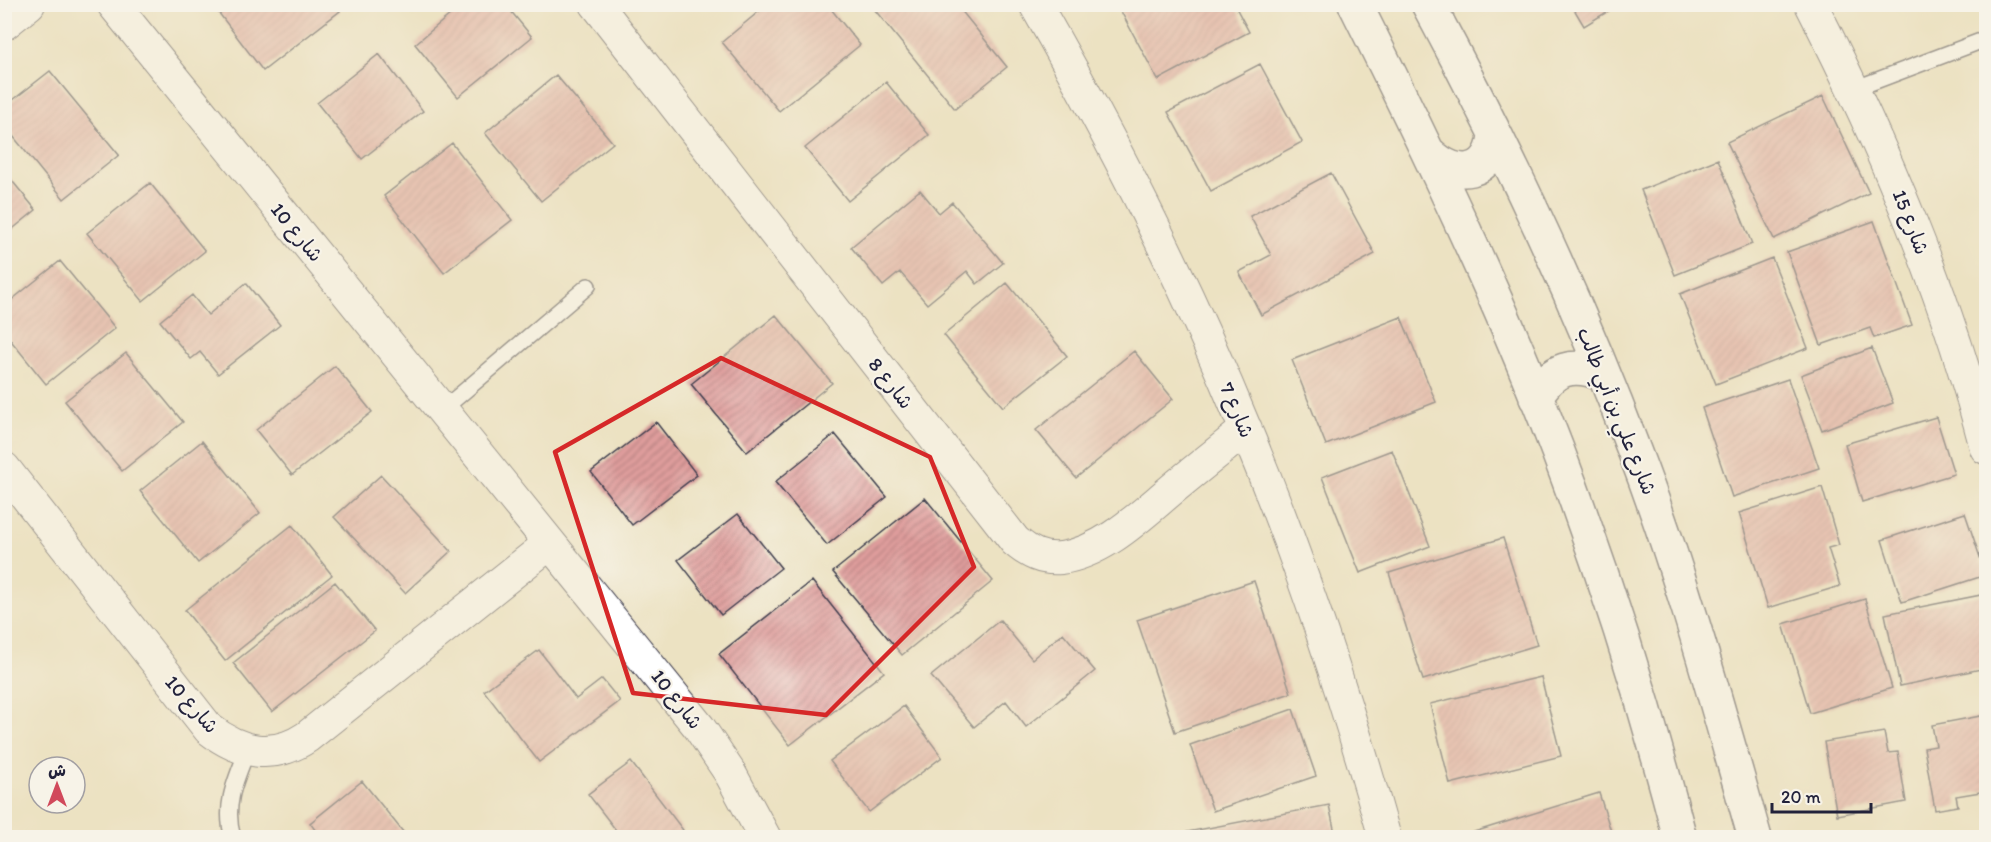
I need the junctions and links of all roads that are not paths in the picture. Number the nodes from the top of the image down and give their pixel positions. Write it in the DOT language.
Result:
graph roads {
  1 [pos="29,4"];
  2 [pos="113,4"];
  3 [pos="596,4"];
  4 [pos="1035,4"];
  5 [pos="1355,4"];
  6 [pos="1428,4"];
  7 [pos="1811,4"];
  8 [pos="4,24"];
  9 [pos="1986,39"];
  10 [pos="1854,89"];
  11 [pos="1496,134"];
  12 [pos="1430,154"];
  13 [pos="588,286"];
  14 [pos="1604,375"];
  15 [pos="1536,398"];
  16 [pos="441,411"];
  17 [pos="1246,429"];
  18 [pos="1986,448"];
  19 [pos="4,468"];
  20 [pos="549,544"];
  21 [pos="248,750"];
  22 [pos="233,837"];
  23 [pos="765,837"];
  24 [pos="1385,837"];
  25 [pos="1680,837"];
  26 [pos="1755,837"];
  1 -- 8 [label="street"];
  2 -- 16 [label="street, شارع 10"];
  3 -- 17 [label="street, شارع 8"];
  4 -- 17 [label="street, شارع 7"];
  5 -- 12 [label="street"];
  6 -- 11 [label="street, شارع علي بن أبي طالب"];
  7 -- 10 [label="street, شارع 15"];
  9 -- 10 [label="lane"];
  10 -- 18 [label="street, شارع 15"];
  11 -- 12 [label="street"];
  11 -- 14 [label="street, شارع علي بن أبي طالب"];
  12 -- 15 [label="street"];
  13 -- 16 [label="lane"];
  14 -- 15 [label="street"];
  14 -- 26 [label="street, شارع علي بن أبي طالب"];
  15 -- 25 [label="street"];
  16 -- 20 [label="street, شارع 10"];
  17 -- 24 [label="street, شارع 7"];
  19 -- 21 [label="street, شارع 10"];
  20 -- 21 [label="street, شارع 10"];
  20 -- 23 [label="street, شارع 10"];
  21 -- 22 [label="lane"];
}
